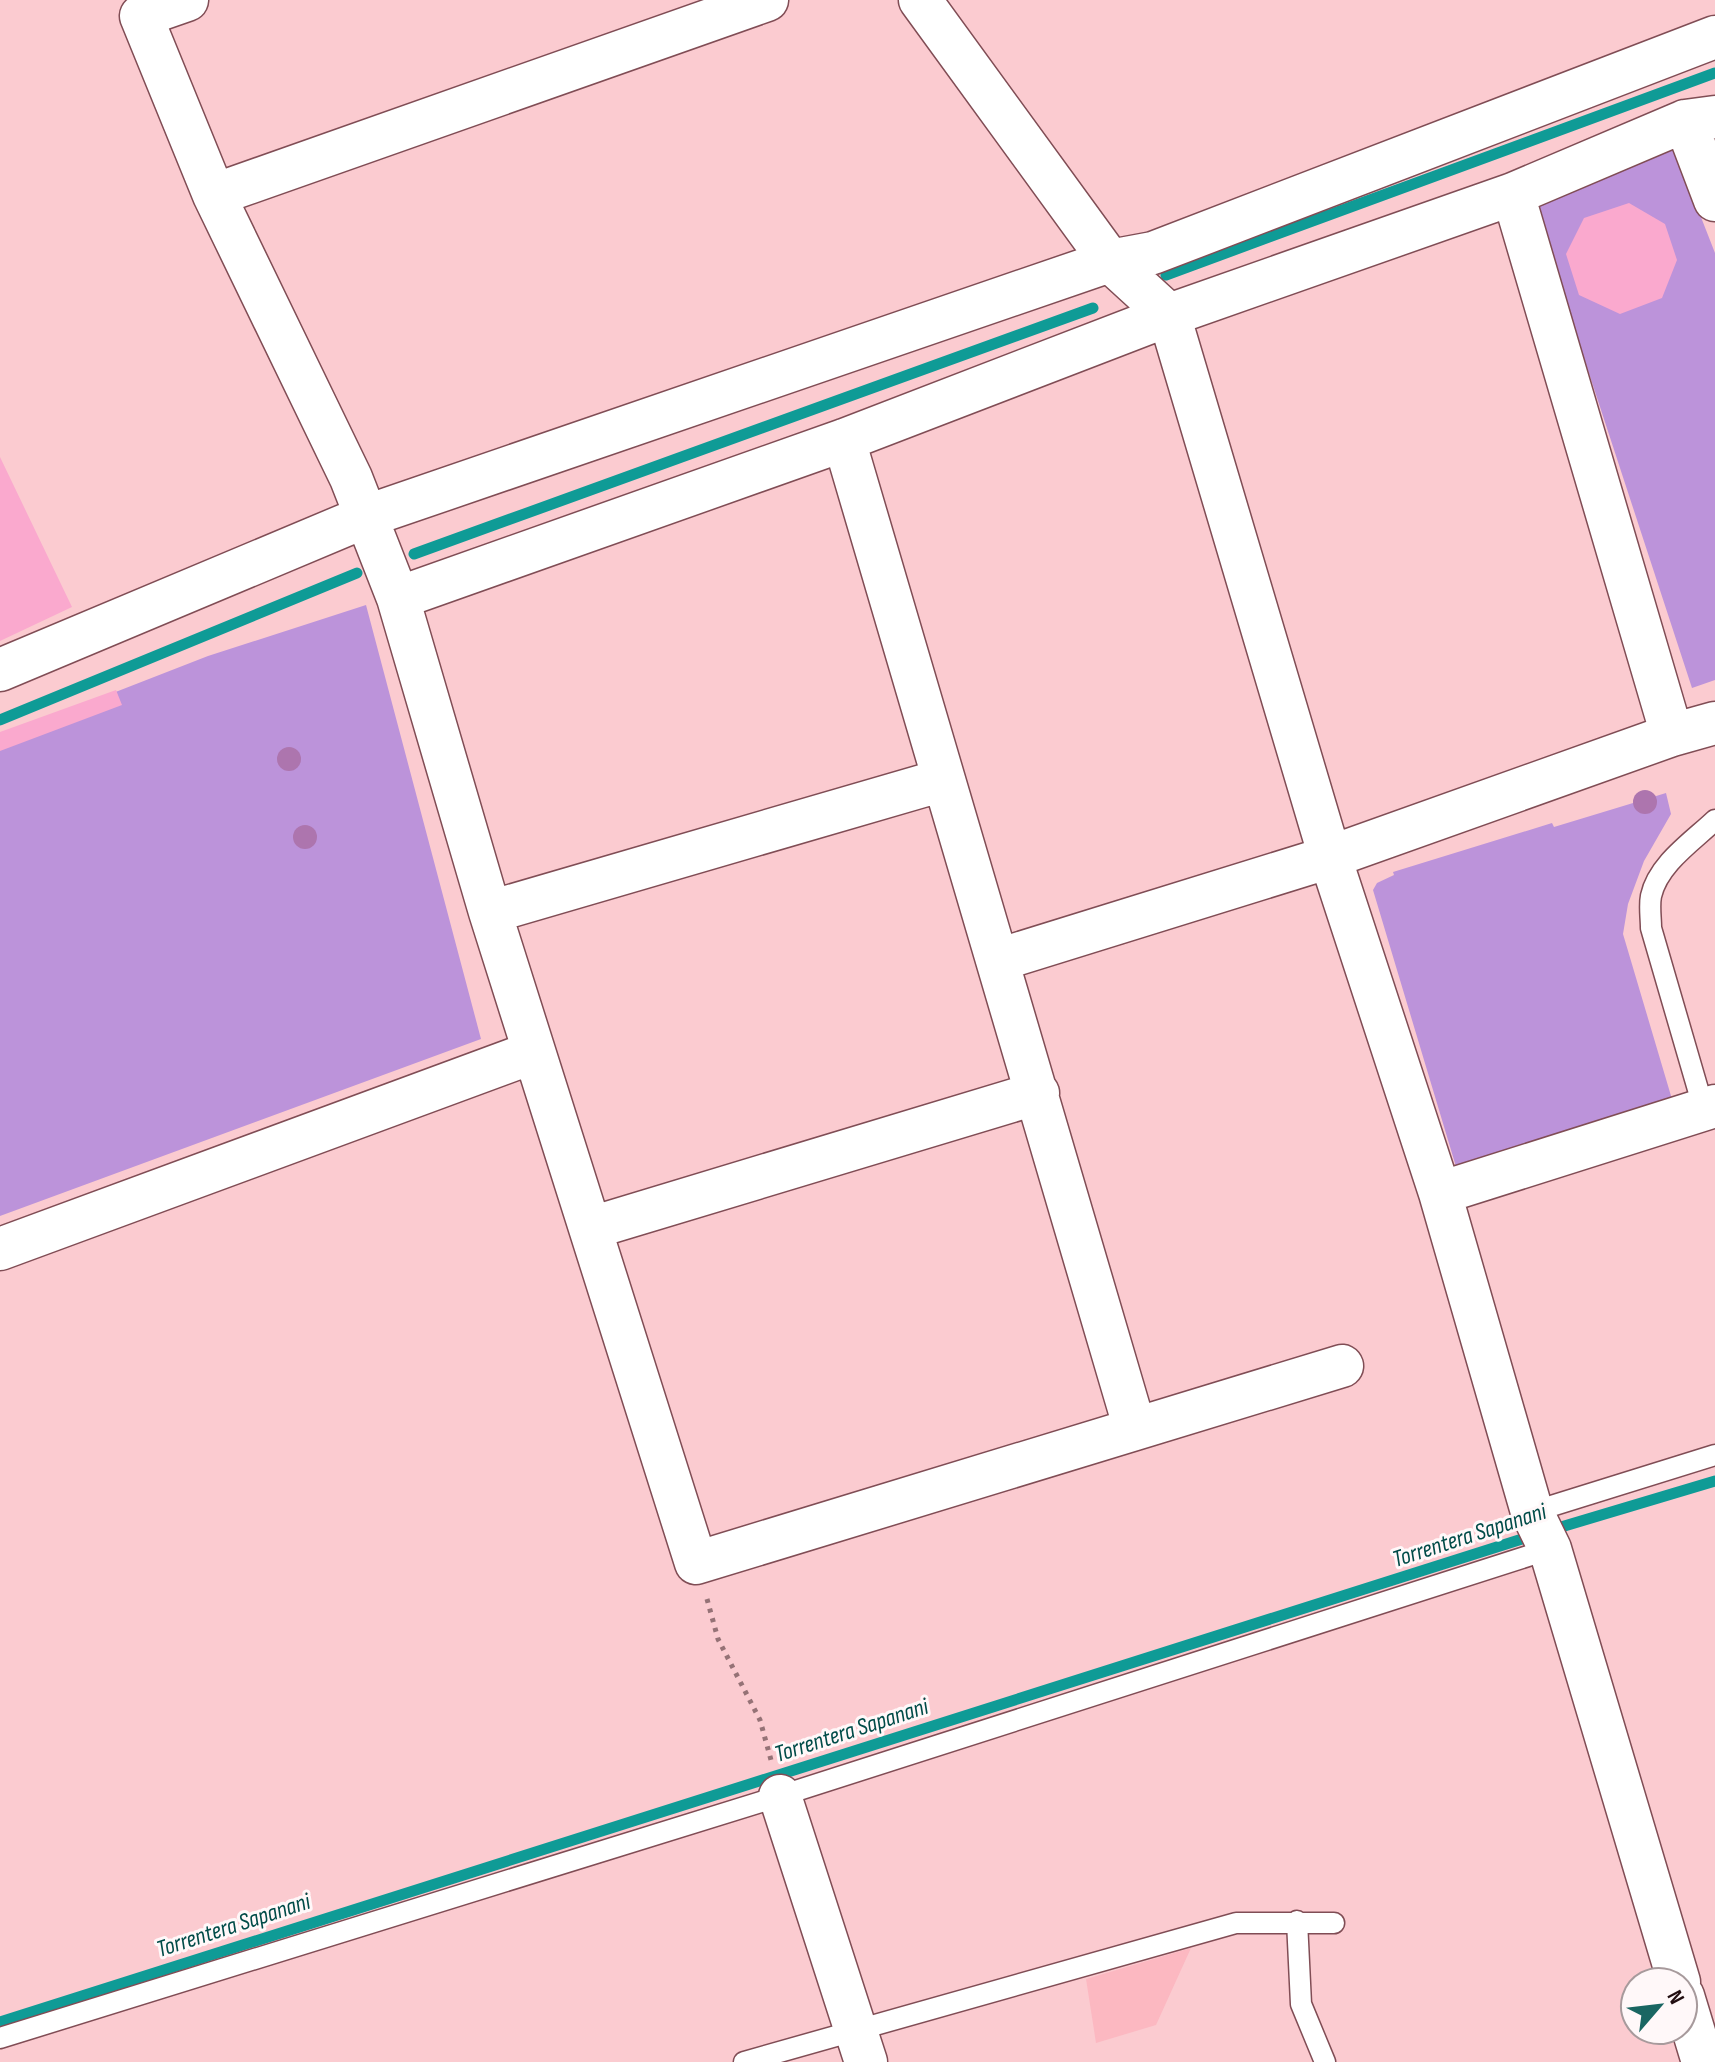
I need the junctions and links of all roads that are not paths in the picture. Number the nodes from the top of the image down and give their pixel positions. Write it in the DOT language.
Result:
graph roads {
  1 [pos="187,0"];
  2 [pos="767,0"];
  3 [pos="920,0"];
  4 [pos="1715,37"];
  5 [pos="1700,119"];
  6 [pos="1513,194"];
  7 [pos="214,195"];
  8 [pos="1715,200"];
  9 [pos="1110,261"];
  10 [pos="1169,315"];
  11 [pos="844,440"];
  12 [pos="367,516"];
  13 [pos="398,598"];
  14 [pos="0,670"];
  15 [pos="1715,723"];
  16 [pos="1672,735"];
  17 [pos="943,780"];
  18 [pos="1715,820"];
  19 [pos="1330,857"];
  20 [pos="490,912"];
  21 [pos="998,960"];
  22 [pos="534,1052"];
  23 [pos="1038,1093"];
  24 [pos="1709,1108"];
  25 [pos="1440,1193"];
  26 [pos="591,1228"];
  27 [pos="0,1249"];
  28 [pos="1342,1366"];
  29 [pos="1135,1429"];
  30 [pos="1715,1455"];
  31 [pos="1532,1512"];
  32 [pos="1550,1549"];
  33 [pos="780,1796"];
  34 [pos="1297,1921"];
  35 [pos="1334,1923"];
  36 [pos="1674,1966"];
  37 [pos="0,2038"];
  38 [pos="861,2046"];
  39 [pos="744,2062"];
  40 [pos="1325,2062"];
  1 -- 7 [label="street"];
  2 -- 7 [label="street"];
  3 -- 9 [label="street"];
  4 -- 9 [label="street"];
  5 -- 6 [label="street"];
  5 -- 8 [label="street"];
  6 -- 10 [label="street"];
  6 -- 16 [label="street"];
  7 -- 12 [label="street"];
  9 -- 10 [label="street"];
  9 -- 12 [label="street"];
  10 -- 11 [label="street"];
  10 -- 19 [label="street"];
  11 -- 13 [label="street"];
  11 -- 17 [label="street"];
  12 -- 13 [label="street"];
  12 -- 14 [label="street"];
  13 -- 20 [label="street"];
  15 -- 16 [label="street"];
  16 -- 19 [label="street"];
  17 -- 20 [label="street"];
  17 -- 21 [label="street"];
  18 -- 24 [label="lane"];
  19 -- 21 [label="street"];
  19 -- 25 [label="street"];
  20 -- 22 [label="street"];
  21 -- 23 [label="street"];
  22 -- 26 [label="street"];
  22 -- 27 [label="street"];
  23 -- 26 [label="street"];
  23 -- 29 [label="street"];
  24 -- 25 [label="street"];
  25 -- 31 [label="street"];
  26 -- 29 [label="street"];
  28 -- 29 [label="street"];
  30 -- 31 [label="lane"];
  31 -- 32 [label="street"];
  32 -- 33 [label="lane"];
  32 -- 36 [label="street"];
  33 -- 37 [label="lane"];
  33 -- 38 [label="street"];
  34 -- 35 [label="lane"];
  34 -- 38 [label="lane"];
  34 -- 40 [label="lane"];
  38 -- 39 [label="lane"];
}
